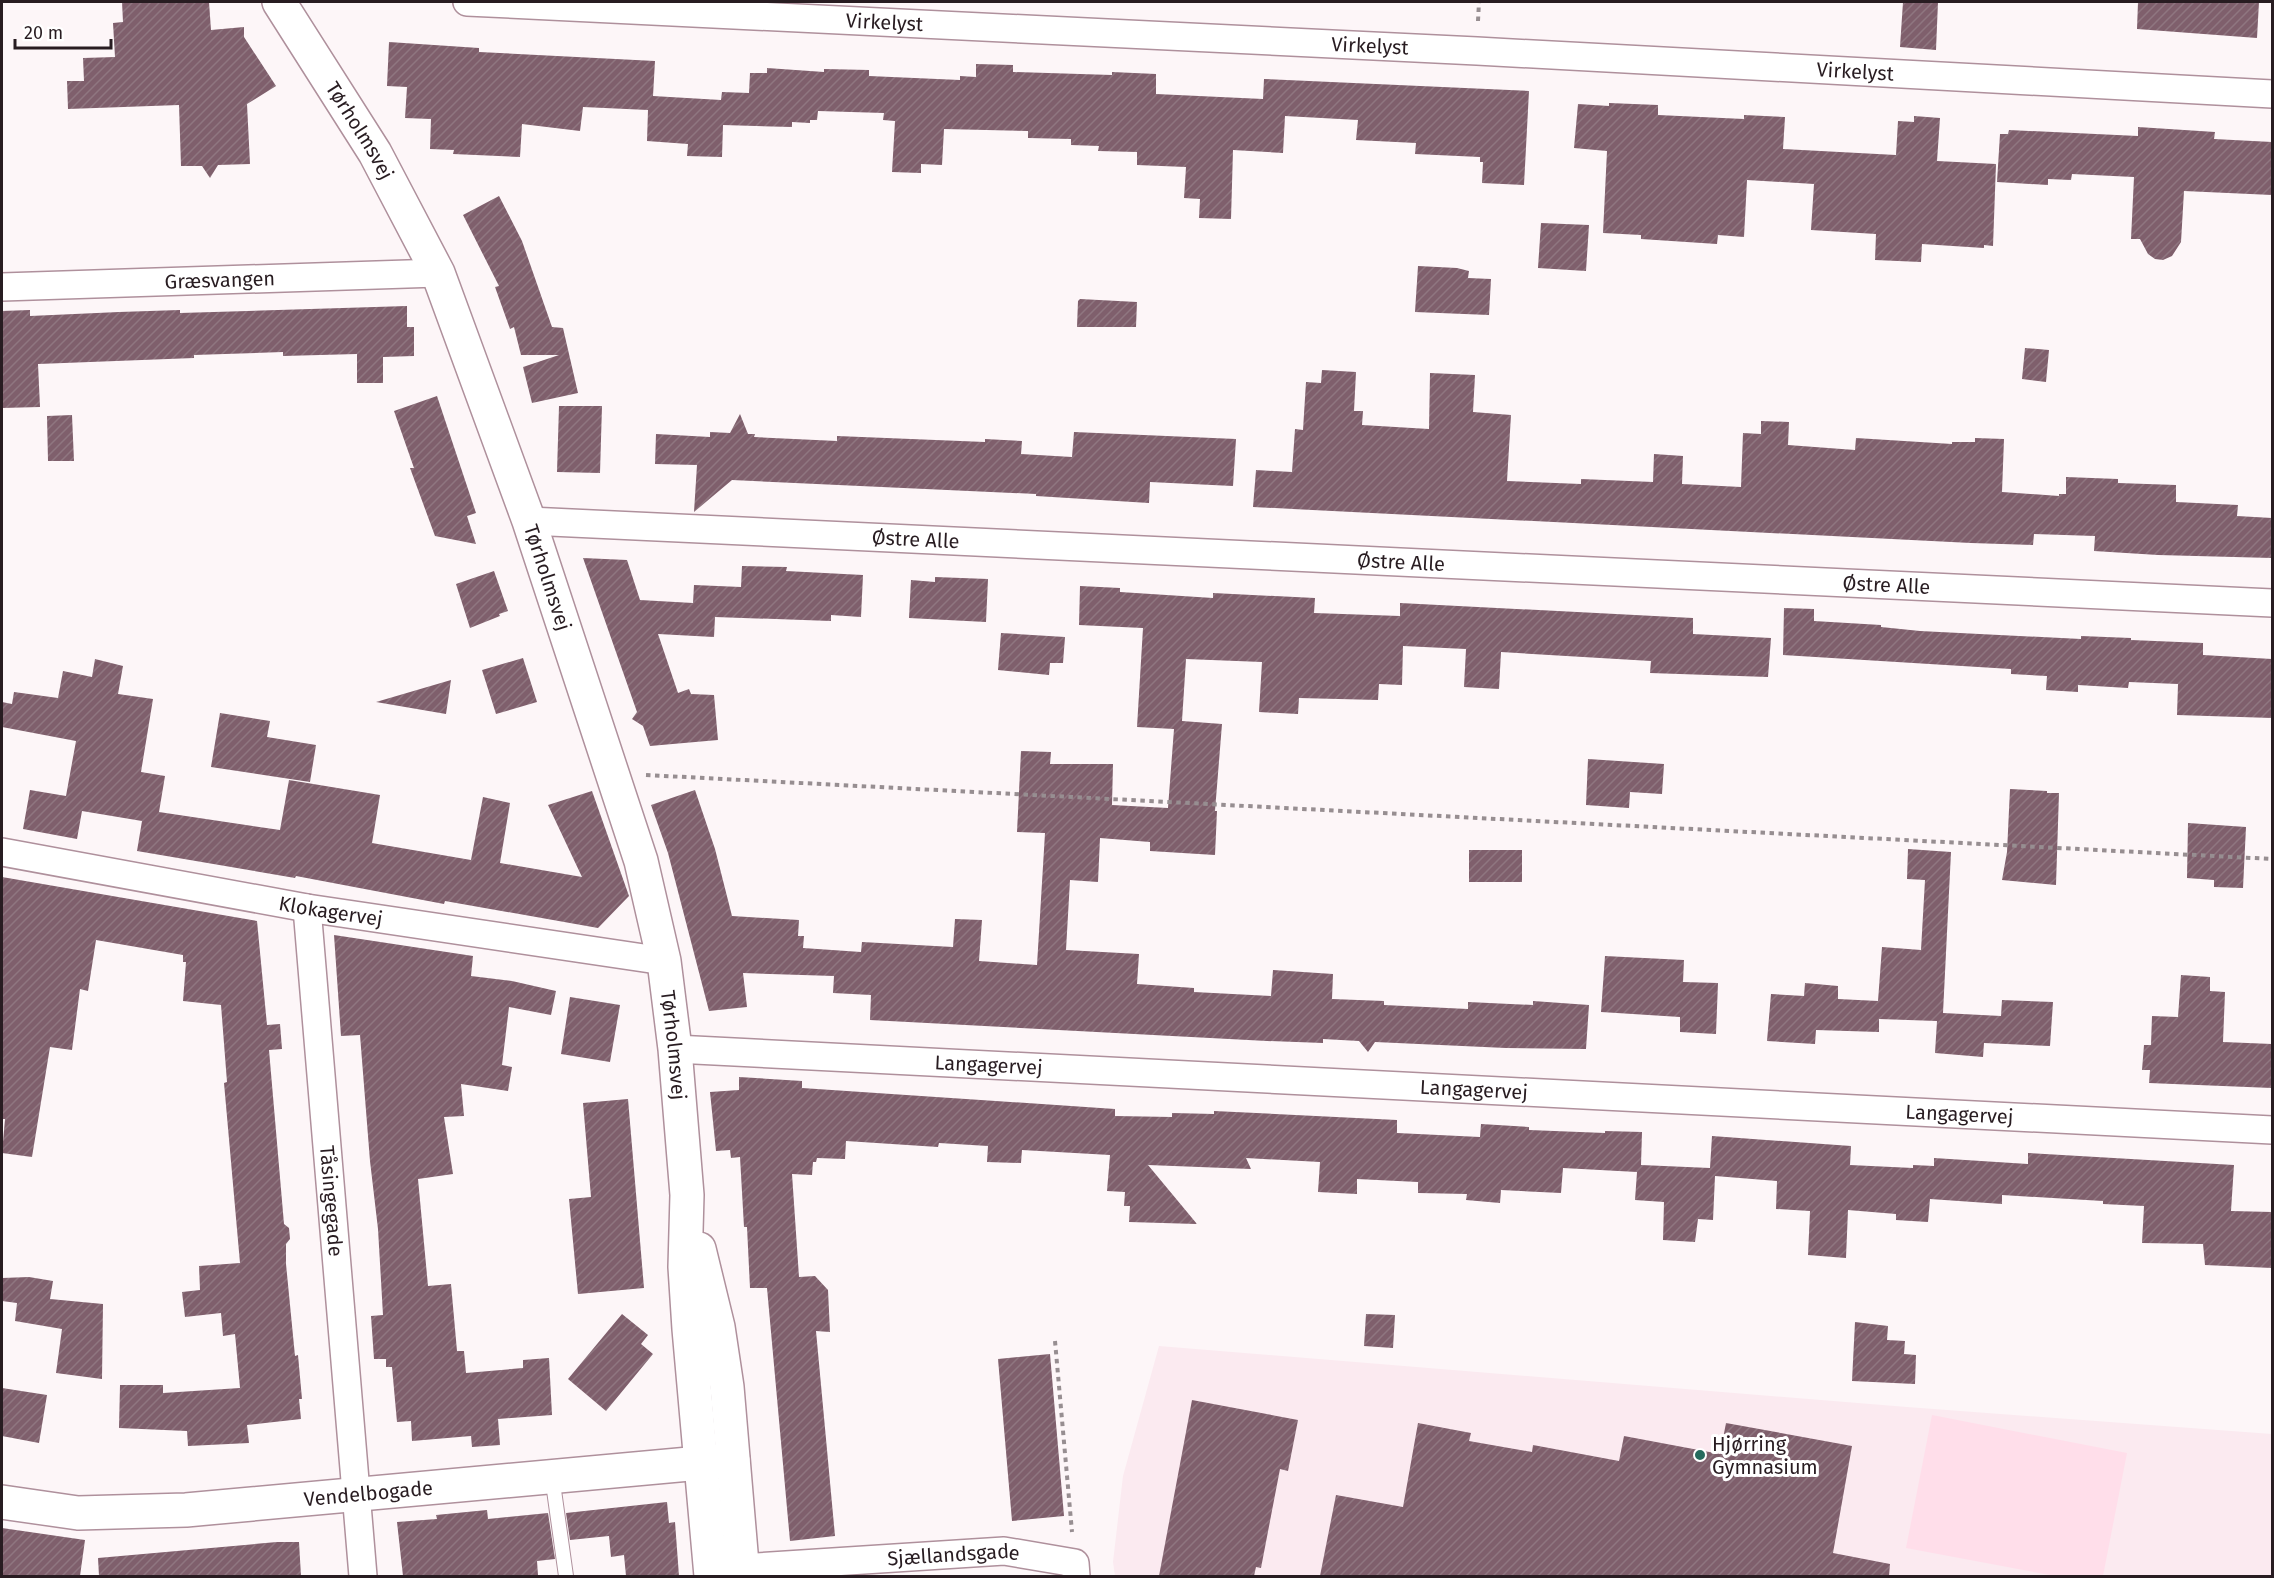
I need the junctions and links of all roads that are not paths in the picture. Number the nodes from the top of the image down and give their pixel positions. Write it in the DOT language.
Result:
graph roads {
  1 [pos="279,2"];
  2 [pos="467,2"];
  3 [pos="2272,94"];
  4 [pos="438,273"];
  5 [pos="2,287"];
  6 [pos="529,520"];
  7 [pos="2272,603"];
  8 [pos="2,852"];
  9 [pos="307,908"];
  10 [pos="664,961"];
  11 [pos="675,1049"];
  12 [pos="2272,1130"];
  13 [pos="718,1462"];
  14 [pos="552,1476"];
  15 [pos="355,1494"];
  16 [pos="2,1502"];
  17 [pos="1075,1570"];
  18 [pos="727,1573"];
  19 [pos="363,1576"];
  20 [pos="566,1576"];
  1 -- 4 [label="street, Tørholmsvej"];
  2 -- 3 [label="street, Virkelyst"];
  4 -- 5 [label="street, Græsvangen"];
  4 -- 6 [label="street, Tørholmsvej"];
  6 -- 7 [label="street, Østre Alle"];
  6 -- 10 [label="street, Tørholmsvej"];
  8 -- 9 [label="street, Klokagervej"];
  9 -- 10 [label="street, Klokagervej"];
  9 -- 15 [label="street, Tåsingegade"];
  10 -- 11 [label="street, Tørholmsvej"];
  11 -- 12 [label="street, Langagervej"];
  11 -- 13 [label="street, Tørholmsvej"];
  13 -- 14 [label="street, Vendelbogade"];
  13 -- 18 [label="street, Tørholmsvej"];
  14 -- 15 [label="street, Vendelbogade"];
  14 -- 20 [label="lane"];
  15 -- 16 [label="street, Vendelbogade"];
  15 -- 19 [label="street, Tåsingegade"];
  17 -- 18 [label="street, Sjællandsgade"];
}
